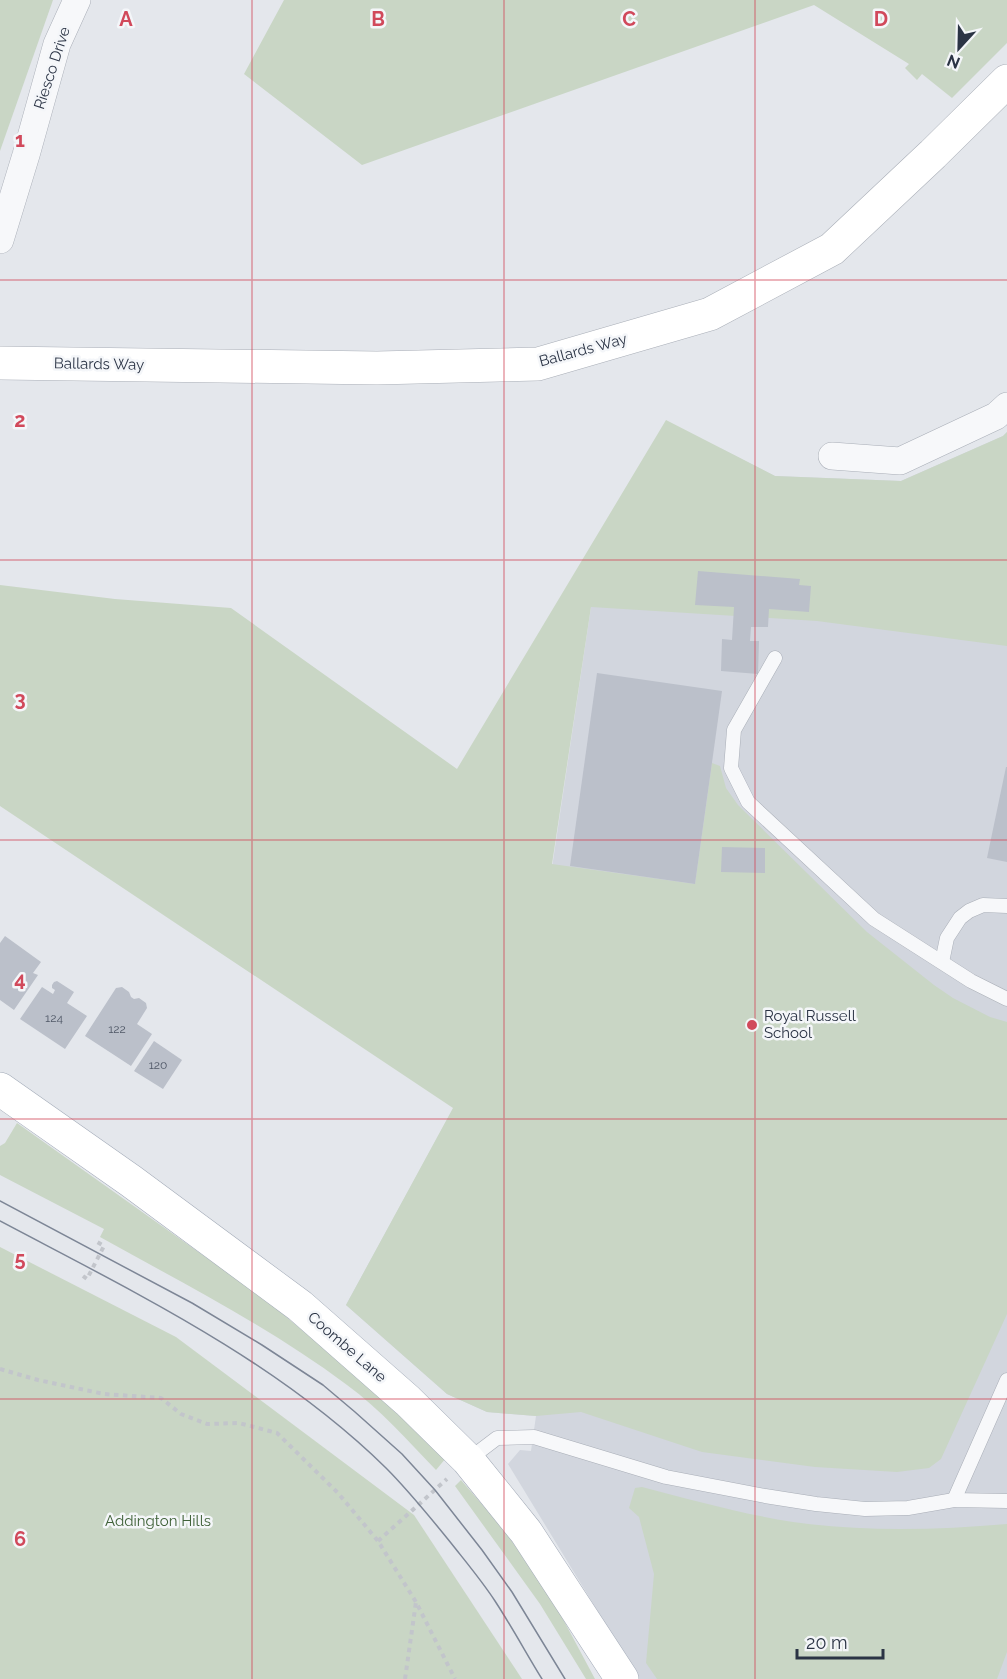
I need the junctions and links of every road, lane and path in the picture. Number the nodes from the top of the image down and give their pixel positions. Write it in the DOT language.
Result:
graph roads {
  1 [pos="77,0"];
  2 [pos="1007,81"];
  3 [pos="0,240"];
  4 [pos="0,363"];
  5 [pos="1007,406"];
  6 [pos="832,456"];
  7 [pos="775,658"];
  8 [pos="1007,906"];
  9 [pos="942,962"];
  10 [pos="1007,999"];
  11 [pos="0,1089"];
  12 [pos="98,1242"];
  13 [pos="82,1276"];
  14 [pos="0,1369"];
  15 [pos="1007,1380"];
  16 [pos="468,1460"];
  17 [pos="954,1500"];
  18 [pos="1007,1501"];
  19 [pos="378,1541"];
  20 [pos="416,1602"];
  21 [pos="405,1679"];
  22 [pos="454,1679"];
  23 [pos="622,1679"];
  1 -- 3 [label="street, Riesco Drive"];
  2 -- 4 [label="street, Ballards Way"];
  5 -- 6 [label="street"];
  7 -- 9 [label="lane"];
  8 -- 9 [label="lane"];
  9 -- 10 [label="lane"];
  11 -- 16 [label="street, Coombe Lane"];
  12 -- 13 [label="path"];
  14 -- 19 [label="path"];
  15 -- 17 [label="lane"];
  16 -- 17 [label="lane"];
  16 -- 19 [label="path"];
  16 -- 23 [label="street, Coombe Lane"];
  17 -- 18 [label="lane"];
  19 -- 20 [label="path"];
  20 -- 21 [label="path"];
  20 -- 22 [label="path"];
}
